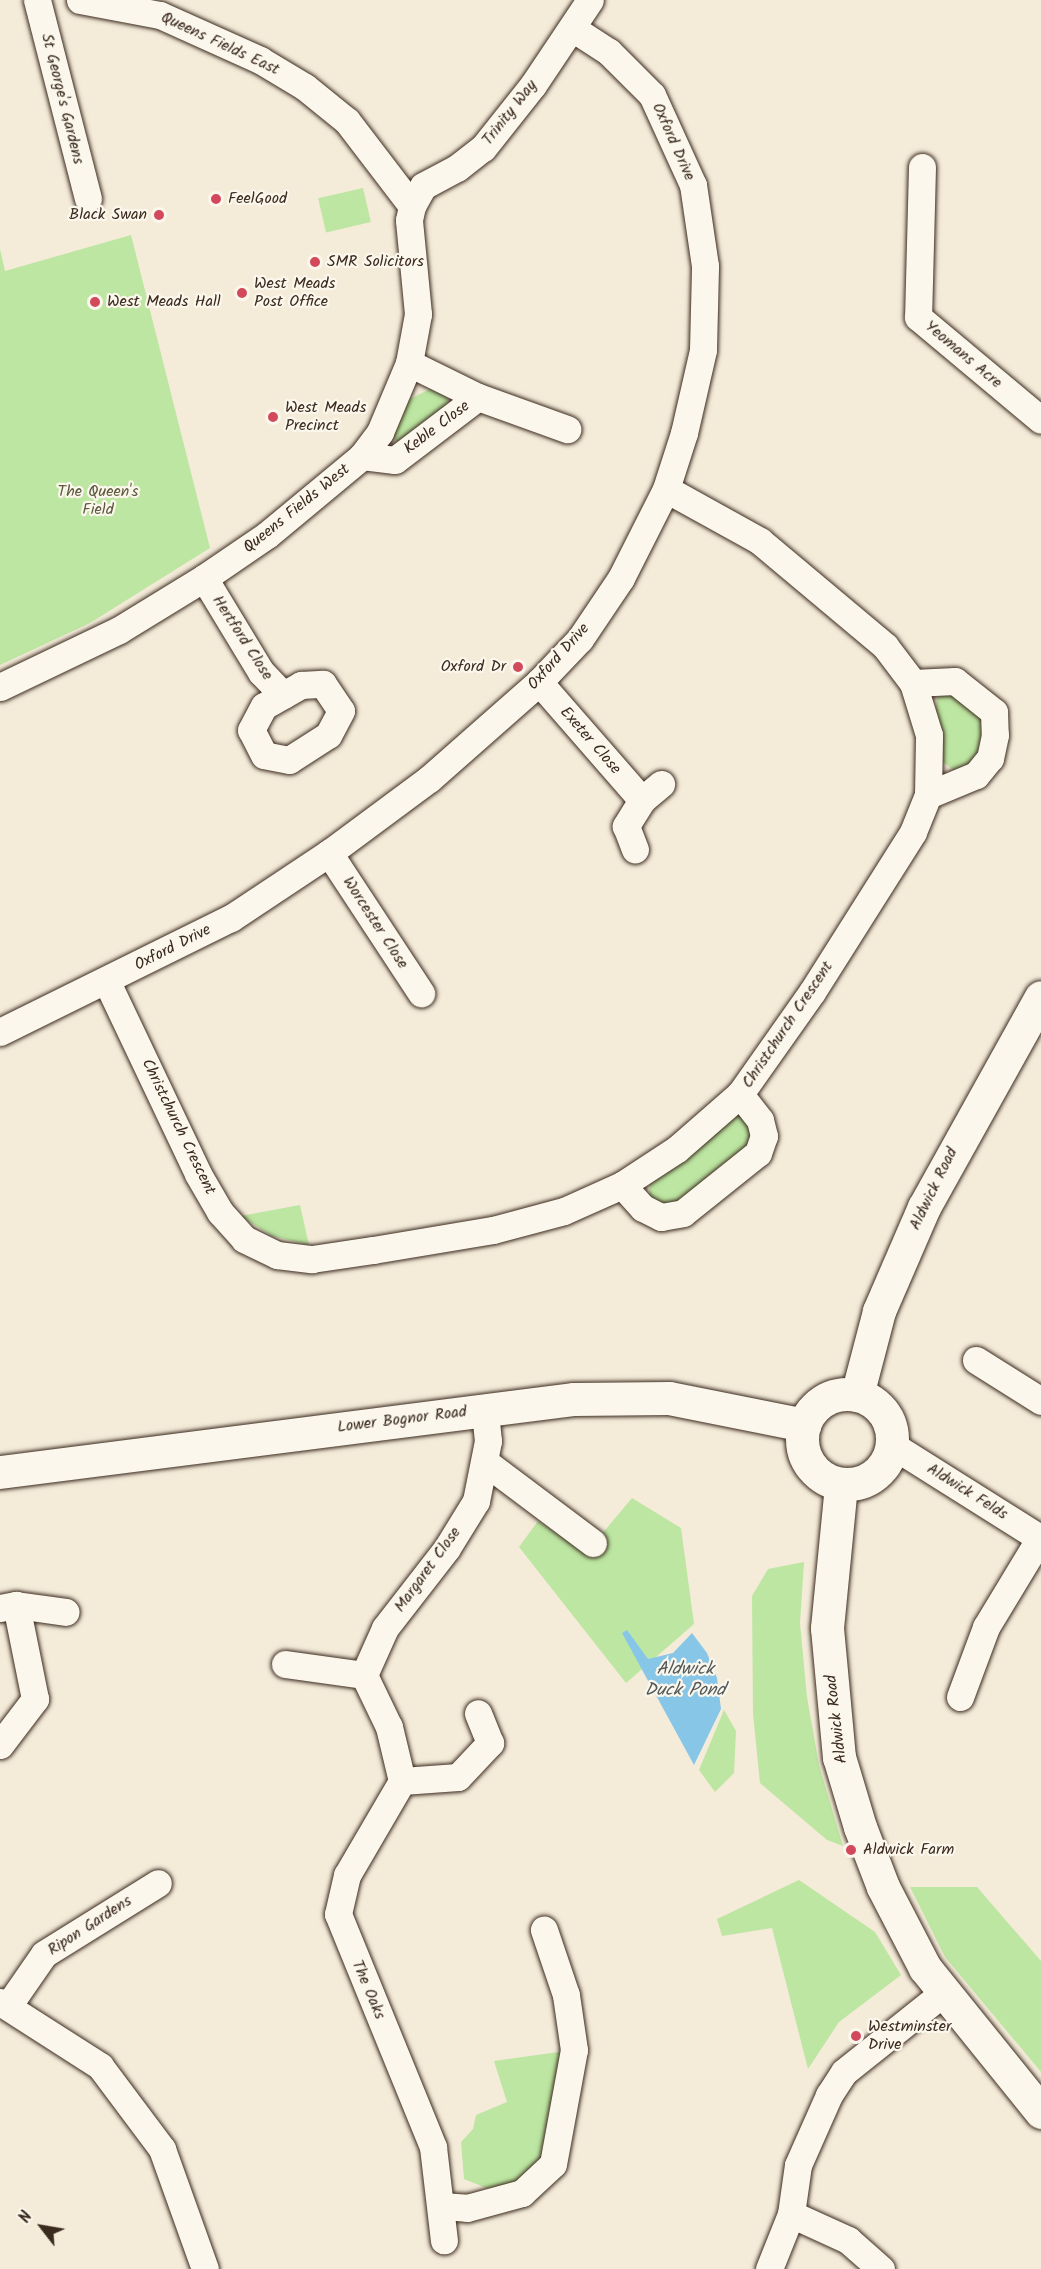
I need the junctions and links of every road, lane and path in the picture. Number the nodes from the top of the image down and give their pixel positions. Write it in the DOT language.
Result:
graph roads {
  1 [pos="37,0"];
  2 [pos="80,0"];
  3 [pos="590,0"];
  4 [pos="572,28"];
  5 [pos="922,167"];
  6 [pos="88,199"];
  7 [pos="412,206"];
  8 [pos="409,363"];
  9 [pos="478,397"];
  10 [pos="1041,420"];
  11 [pos="567,429"];
  12 [pos="362,456"];
  13 [pos="666,489"];
  14 [pos="204,578"];
  15 [pos="539,682"];
  16 [pos="913,683"];
  17 [pos="0,687"];
  18 [pos="283,695"];
  19 [pos="928,795"];
  20 [pos="635,849"];
  21 [pos="329,853"];
  22 [pos="107,982"];
  23 [pos="421,993"];
  24 [pos="1041,997"];
  25 [pos="0,1032"];
  26 [pos="740,1094"];
  27 [pos="622,1185"];
  28 [pos="976,1360"];
  29 [pos="857,1395"];
  30 [pos="1041,1401"];
  31 [pos="485,1410"];
  32 [pos="804,1425"];
  33 [pos="892,1445"];
  34 [pos="485,1462"];
  35 [pos="0,1472"];
  36 [pos="841,1485"];
  37 [pos="1041,1538"];
  38 [pos="593,1543"];
  39 [pos="8,1607"];
  40 [pos="66,1612"];
  41 [pos="285,1664"];
  42 [pos="364,1675"];
  43 [pos="960,1697"];
  44 [pos="478,1713"];
  45 [pos="0,1745"];
  46 [pos="402,1781"];
  47 [pos="158,1882"];
  48 [pos="544,1930"];
  49 [pos="943,1993"];
  50 [pos="4,2004"];
  51 [pos="1041,2112"];
  52 [pos="441,2206"];
  53 [pos="791,2214"];
  54 [pos="444,2240"];
  55 [pos="205,2269"];
  56 [pos="769,2269"];
  57 [pos="881,2269"];
  1 -- 6 [label="street, St George's Gardens"];
  2 -- 7 [label="street, Queens Fields East"];
  3 -- 4 [label="street, Trinity Way"];
  4 -- 7 [label="street, Trinity Way"];
  4 -- 13 [label="street, Oxford Drive"];
  5 -- 10 [label="street, Yeomans Acre"];
  7 -- 8 [label="street, Queens Fields West"];
  8 -- 9 [label="street, Keble Close"];
  8 -- 12 [label="street, Queens Fields West"];
  9 -- 11 [label="street, Keble Close"];
  9 -- 12 [label="street, Keble Close"];
  12 -- 14 [label="street, Queens Fields West"];
  13 -- 15 [label="street, Oxford Drive"];
  13 -- 16 [label="street, Christchurch Crescent"];
  14 -- 17 [label="street, Queens Fields West"];
  14 -- 18 [label="street, Hertford Close"];
  15 -- 20 [label="street, Exeter Close"];
  15 -- 21 [label="street, Oxford Drive"];
  16 -- 19 [label="street, Christchurch Crescent"];
  16 -- 19 [label="street"];
  19 -- 26 [label="street, Christchurch Crescent"];
  21 -- 22 [label="street, Oxford Drive"];
  21 -- 23 [label="street, Worcester Close"];
  22 -- 25 [label="street, Oxford Drive"];
  22 -- 27 [label="street, Christchurch Crescent"];
  24 -- 29 [label="main road, Aldwick Road"];
  26 -- 27 [label="street, Christchurch Crescent"];
  26 -- 27 [label="street"];
  28 -- 30 [label="street"];
  29 -- 32 [label="main road"];
  29 -- 33 [label="main road"];
  31 -- 32 [label="main road, Lower Bognor Road"];
  31 -- 34 [label="street, Margaret Close"];
  31 -- 35 [label="main road, Lower Bognor Road"];
  32 -- 36 [label="main road"];
  33 -- 36 [label="main road"];
  33 -- 37 [label="street, Aldwick Felds"];
  34 -- 38 [label="street"];
  34 -- 42 [label="street, Margaret Close"];
  36 -- 49 [label="main road, Aldwick Road"];
  37 -- 43 [label="street"];
  39 -- 40 [label="street"];
  39 -- 45 [label="street"];
  41 -- 42 [label="street"];
  42 -- 46 [label="street"];
  44 -- 46 [label="street"];
  46 -- 52 [label="street, The Oaks"];
  47 -- 50 [label="street, Ripon Gardens"];
  48 -- 52 [label="street"];
  49 -- 51 [label="main road, Aldwick Road"];
  49 -- 53 [label="street"];
  50 -- 55 [label="street"];
  52 -- 54 [label="street, The Oaks"];
  53 -- 56 [label="street"];
  53 -- 57 [label="street"];
}
